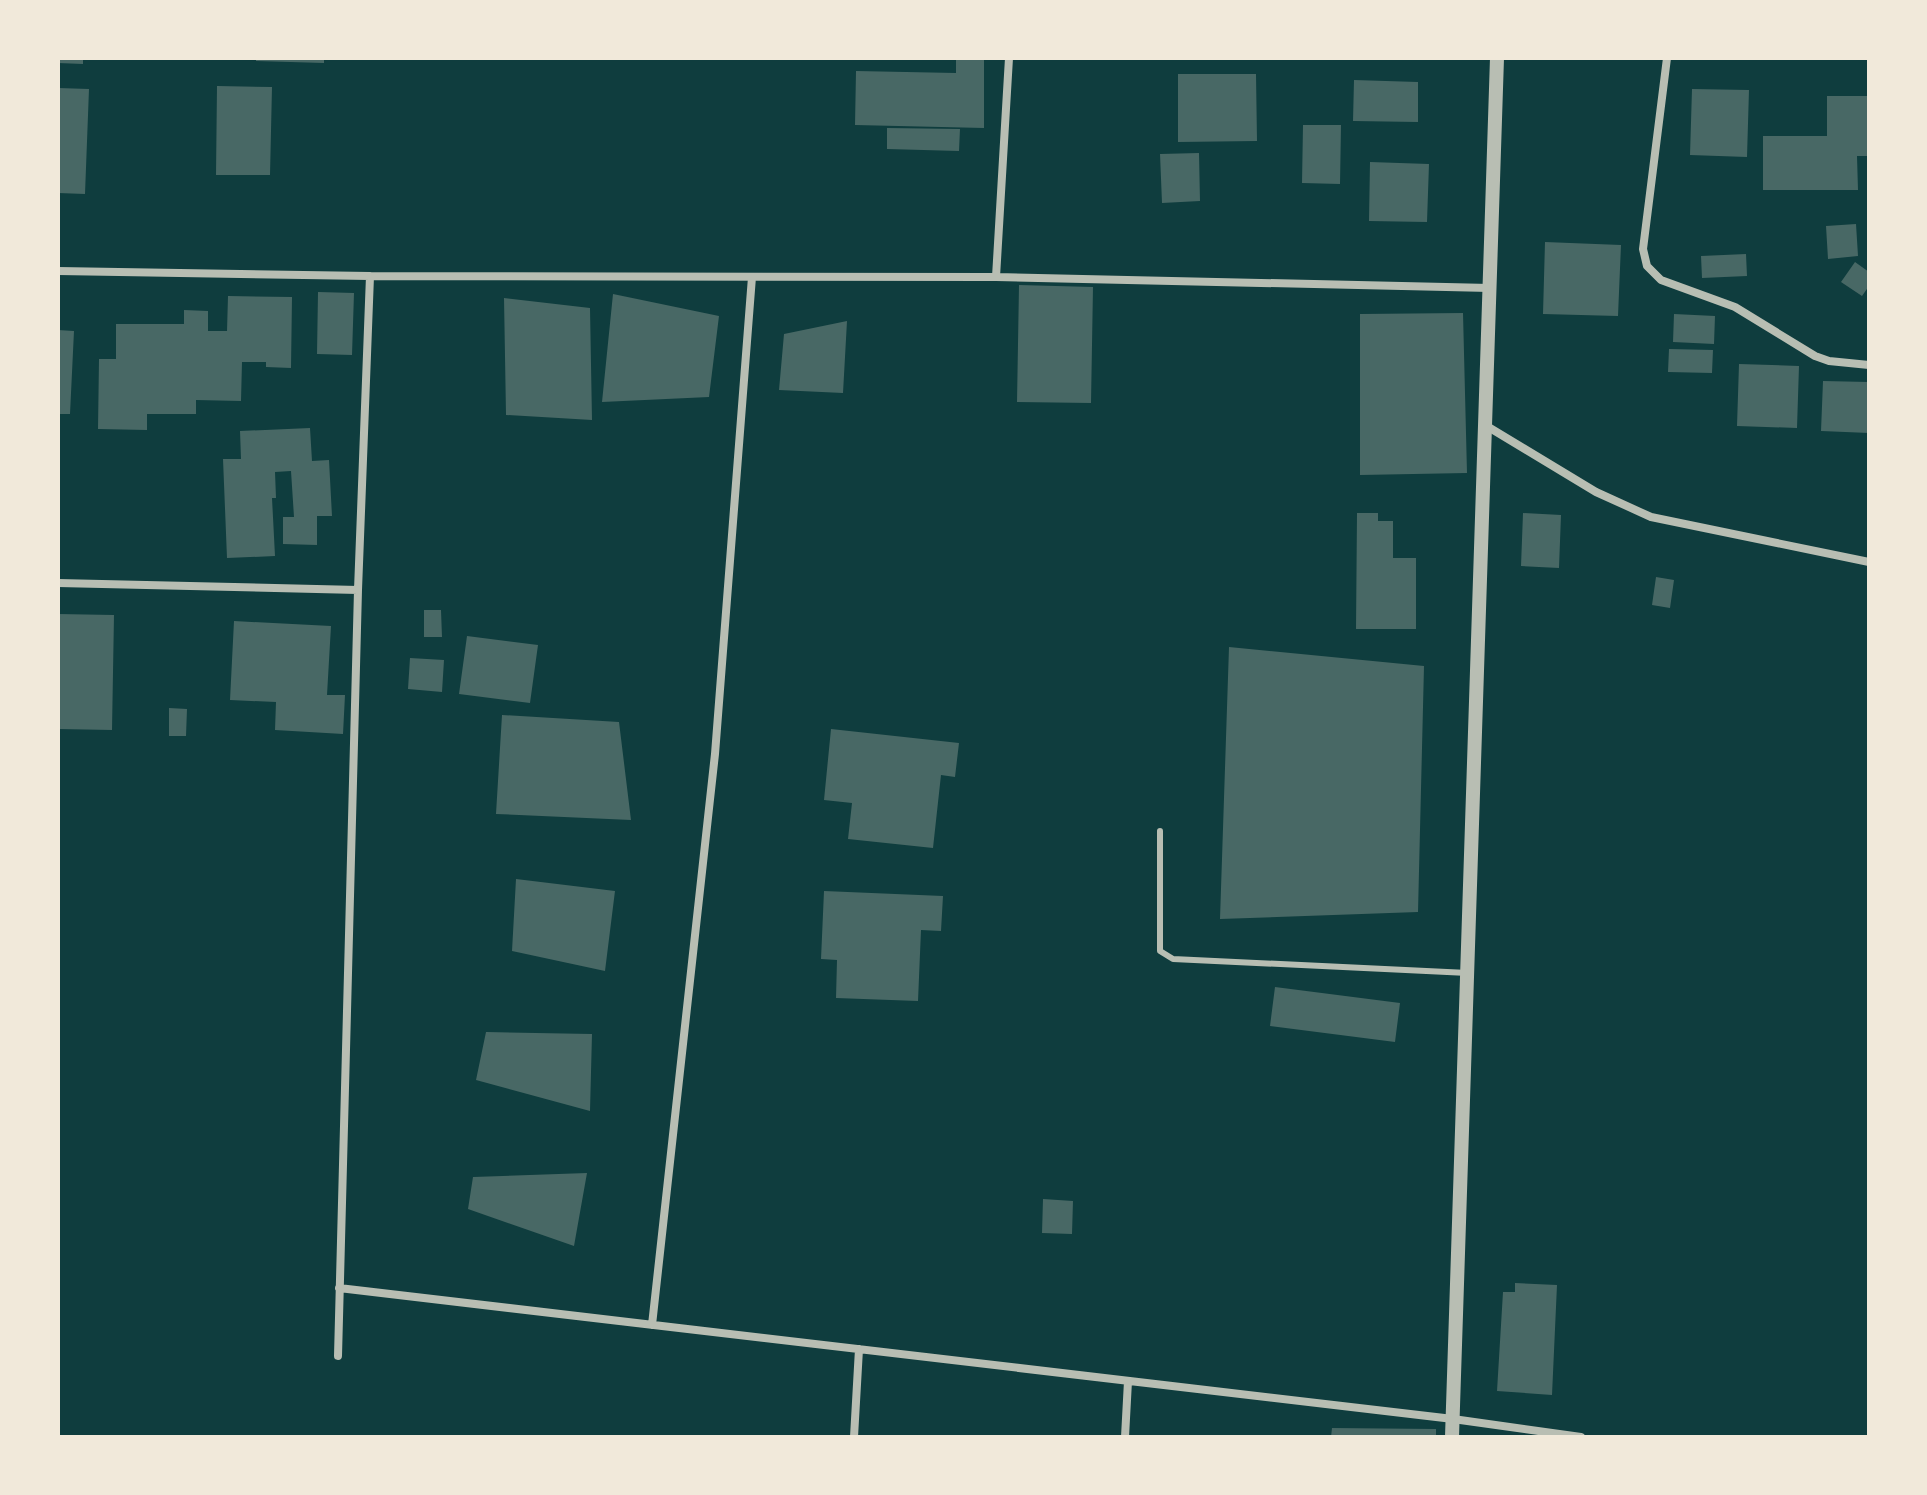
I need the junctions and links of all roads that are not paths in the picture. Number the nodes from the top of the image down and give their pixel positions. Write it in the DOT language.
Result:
graph roads {
  1 [pos="1009,58"];
  2 [pos="1497,58"];
  3 [pos="1667,58"];
  4 [pos="58,271"];
  5 [pos="370,276"];
  6 [pos="752,277"];
  7 [pos="996,277"];
  8 [pos="1490,288"];
  9 [pos="1869,365"];
  10 [pos="1485,425"];
  11 [pos="1869,562"];
  12 [pos="58,583"];
  13 [pos="358,590"];
  14 [pos="1160,831"];
  15 [pos="1468,973"];
  16 [pos="339,1288"];
  17 [pos="652,1325"];
  18 [pos="859,1349"];
  19 [pos="338,1356"];
  20 [pos="1128,1381"];
  21 [pos="1453,1419"];
  22 [pos="854,1437"];
  23 [pos="1125,1437"];
  24 [pos="1452,1437"];
  25 [pos="1581,1437"];
  1 -- 7 [label="street"];
  2 -- 8 [label="street"];
  3 -- 9 [label="street"];
  4 -- 5 [label="street"];
  5 -- 6 [label="street"];
  5 -- 13 [label="street"];
  6 -- 7 [label="street"];
  6 -- 17 [label="street"];
  7 -- 8 [label="street"];
  8 -- 10 [label="street"];
  10 -- 11 [label="street"];
  10 -- 15 [label="street"];
  12 -- 13 [label="street"];
  13 -- 16 [label="street"];
  14 -- 15 [label="lane"];
  15 -- 21 [label="street"];
  16 -- 17 [label="street"];
  16 -- 19 [label="street"];
  17 -- 18 [label="street"];
  18 -- 20 [label="street"];
  18 -- 22 [label="street"];
  20 -- 21 [label="street"];
  20 -- 23 [label="street"];
  21 -- 24 [label="street"];
  21 -- 25 [label="street"];
}
